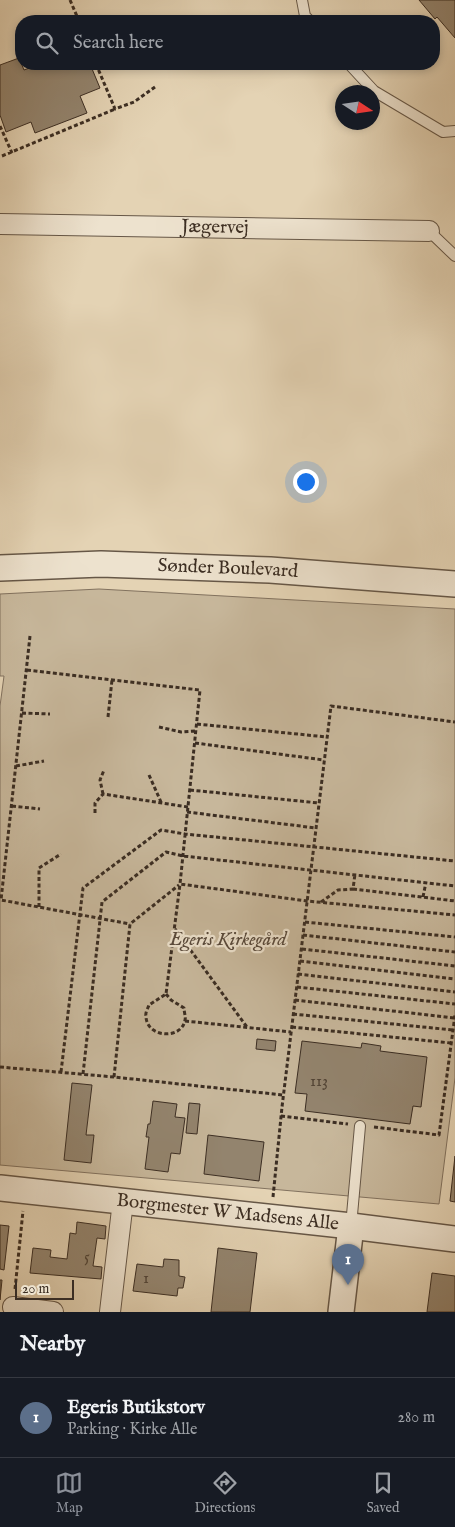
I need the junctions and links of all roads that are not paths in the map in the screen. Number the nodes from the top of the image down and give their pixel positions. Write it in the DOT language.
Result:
graph roads {
  1 [pos="302,0"];
  2 [pos="305,15"];
  3 [pos="355,70"];
  4 [pos="455,130"];
  5 [pos="0,224"];
  6 [pos="429,231"];
  7 [pos="455,256"];
  8 [pos="0,568"];
  9 [pos="455,584"];
  10 [pos="360,1126"];
  11 [pos="0,1188"];
  12 [pos="124,1201"];
  13 [pos="351,1226"];
  14 [pos="455,1239"];
  15 [pos="13,1307"];
  16 [pos="53,1312"];
  17 [pos="110,1312"];
  18 [pos="341,1312"];
  1 -- 2 [label="lane"];
  3 -- 4 [label="lane"];
  5 -- 6 [label="street, Jægervej"];
  6 -- 7 [label="lane"];
  8 -- 9 [label="street, Sønder Boulevard"];
  10 -- 13 [label="lane"];
  11 -- 12 [label="street, Borgmester W Madsens Alle"];
  12 -- 13 [label="street, Borgmester W Madsens Alle"];
  12 -- 17 [label="street"];
  13 -- 14 [label="street, Borgmester W Madsens Alle"];
  13 -- 18 [label="street"];
  15 -- 16 [label="street"];
}
